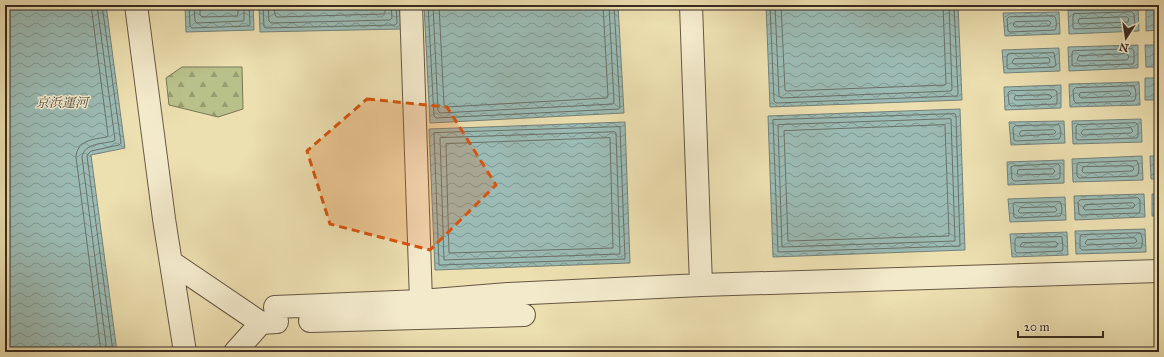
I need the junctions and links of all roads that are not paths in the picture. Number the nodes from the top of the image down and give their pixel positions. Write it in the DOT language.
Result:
graph roads {
  1 [pos="136,5"];
  2 [pos="411,5"];
  3 [pos="691,5"];
  4 [pos="171,262"];
  5 [pos="1159,271"];
  6 [pos="700,285"];
  7 [pos="421,301"];
  8 [pos="524,315"];
  9 [pos="269,322"];
  10 [pos="185,352"];
  11 [pos="235,352"];
  1 -- 4 [label="lane"];
  2 -- 7 [label="lane"];
  3 -- 6 [label="lane"];
  4 -- 9 [label="lane"];
  4 -- 10 [label="lane"];
  5 -- 6 [label="lane"];
  6 -- 7 [label="lane"];
  7 -- 9 [label="lane"];
  8 -- 9 [label="lane"];
  9 -- 11 [label="lane"];
}
